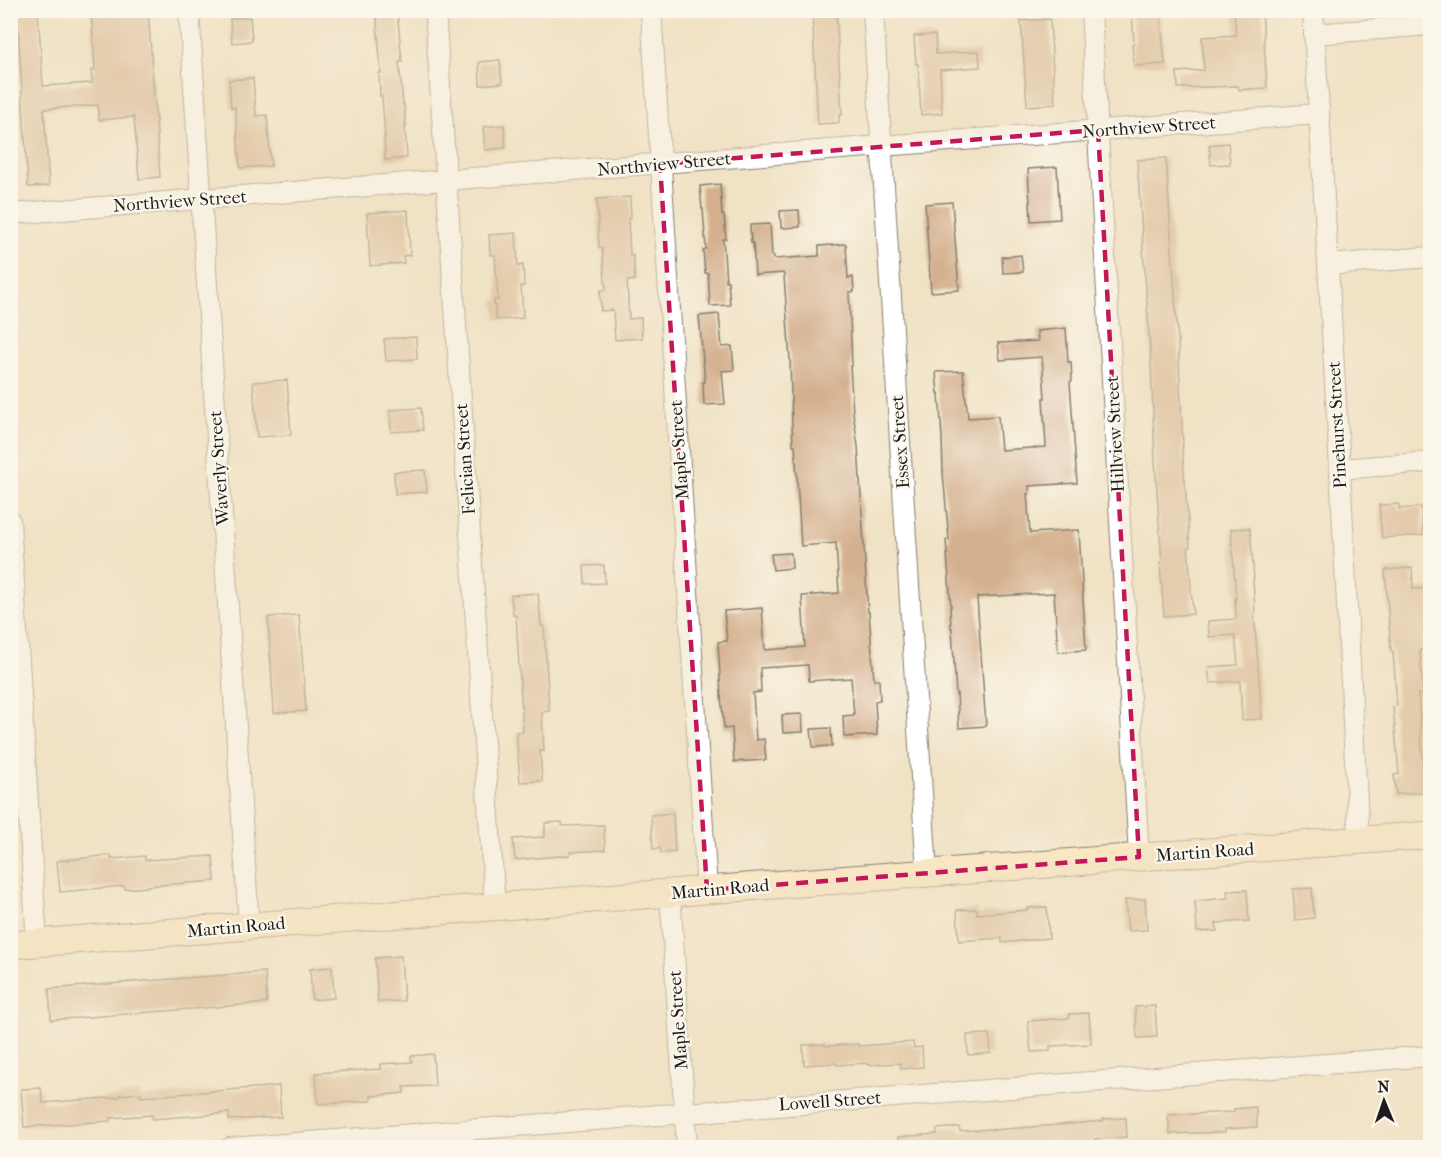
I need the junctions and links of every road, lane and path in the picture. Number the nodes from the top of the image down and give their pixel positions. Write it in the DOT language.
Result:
graph roads {
  1 [pos="189,10"];
  2 [pos="435,10"];
  3 [pos="651,10"];
  4 [pos="873,10"];
  5 [pos="1091,10"];
  6 [pos="1313,10"];
  7 [pos="1431,25"];
  8 [pos="1314,34"];
  9 [pos="1318,114"];
  10 [pos="1098,130"];
  11 [pos="881,146"];
  12 [pos="660,164"];
  13 [pos="446,181"];
  14 [pos="202,200"];
  15 [pos="10,214"];
  16 [pos="1431,257"];
  17 [pos="1328,264"];
  18 [pos="1431,462"];
  19 [pos="1340,469"];
  20 [pos="10,521"];
  21 [pos="1431,835"];
  22 [pos="1359,840"];
  23 [pos="1139,857"];
  24 [pos="927,873"];
  25 [pos="707,890"];
  26 [pos="669,893"];
  27 [pos="495,907"];
  28 [pos="249,926"];
  29 [pos="37,943"];
  30 [pos="10,945"];
  31 [pos="1431,1056"];
  32 [pos="685,1112"];
  33 [pos="230,1148"];
  34 [pos="687,1148"];
  1 -- 14 [label="street, Waverly Street"];
  2 -- 13 [label="street, Felician Street"];
  3 -- 12 [label="street, Maple Street"];
  4 -- 11 [label="street, Essex Street"];
  5 -- 10 [label="street, Hillview Street"];
  6 -- 8 [label="street, Pinehurst Street"];
  7 -- 8 [label="street"];
  8 -- 9 [label="street, Pinehurst Street"];
  9 -- 10 [label="street, Northview Street"];
  9 -- 17 [label="street, Pinehurst Street"];
  10 -- 11 [label="street, Northview Street"];
  10 -- 23 [label="street, Hillview Street"];
  11 -- 12 [label="street, Northview Street"];
  11 -- 24 [label="street, Essex Street"];
  12 -- 13 [label="street, Northview Street"];
  12 -- 25 [label="street, Maple Street"];
  13 -- 14 [label="street, Northview Street"];
  13 -- 27 [label="street, Felician Street"];
  14 -- 15 [label="street, Northview Street"];
  14 -- 28 [label="street, Waverly Street"];
  16 -- 17 [label="street"];
  17 -- 19 [label="street, Pinehurst Street"];
  18 -- 19 [label="street"];
  19 -- 22 [label="street, Pinehurst Street"];
  20 -- 29 [label="street"];
  21 -- 22 [label="street, Martin Road"];
  22 -- 23 [label="street, Martin Road"];
  23 -- 24 [label="street, Martin Road"];
  24 -- 25 [label="street, Martin Road"];
  25 -- 26 [label="street, Martin Road"];
  26 -- 27 [label="street, Martin Road"];
  26 -- 32 [label="street, Maple Street"];
  27 -- 28 [label="street, Martin Road"];
  28 -- 29 [label="street, Martin Road"];
  29 -- 30 [label="street, Martin Road"];
  31 -- 32 [label="street, Lowell Street"];
  32 -- 33 [label="street, Lowell Street"];
  32 -- 34 [label="street, Maple Street"];
}
